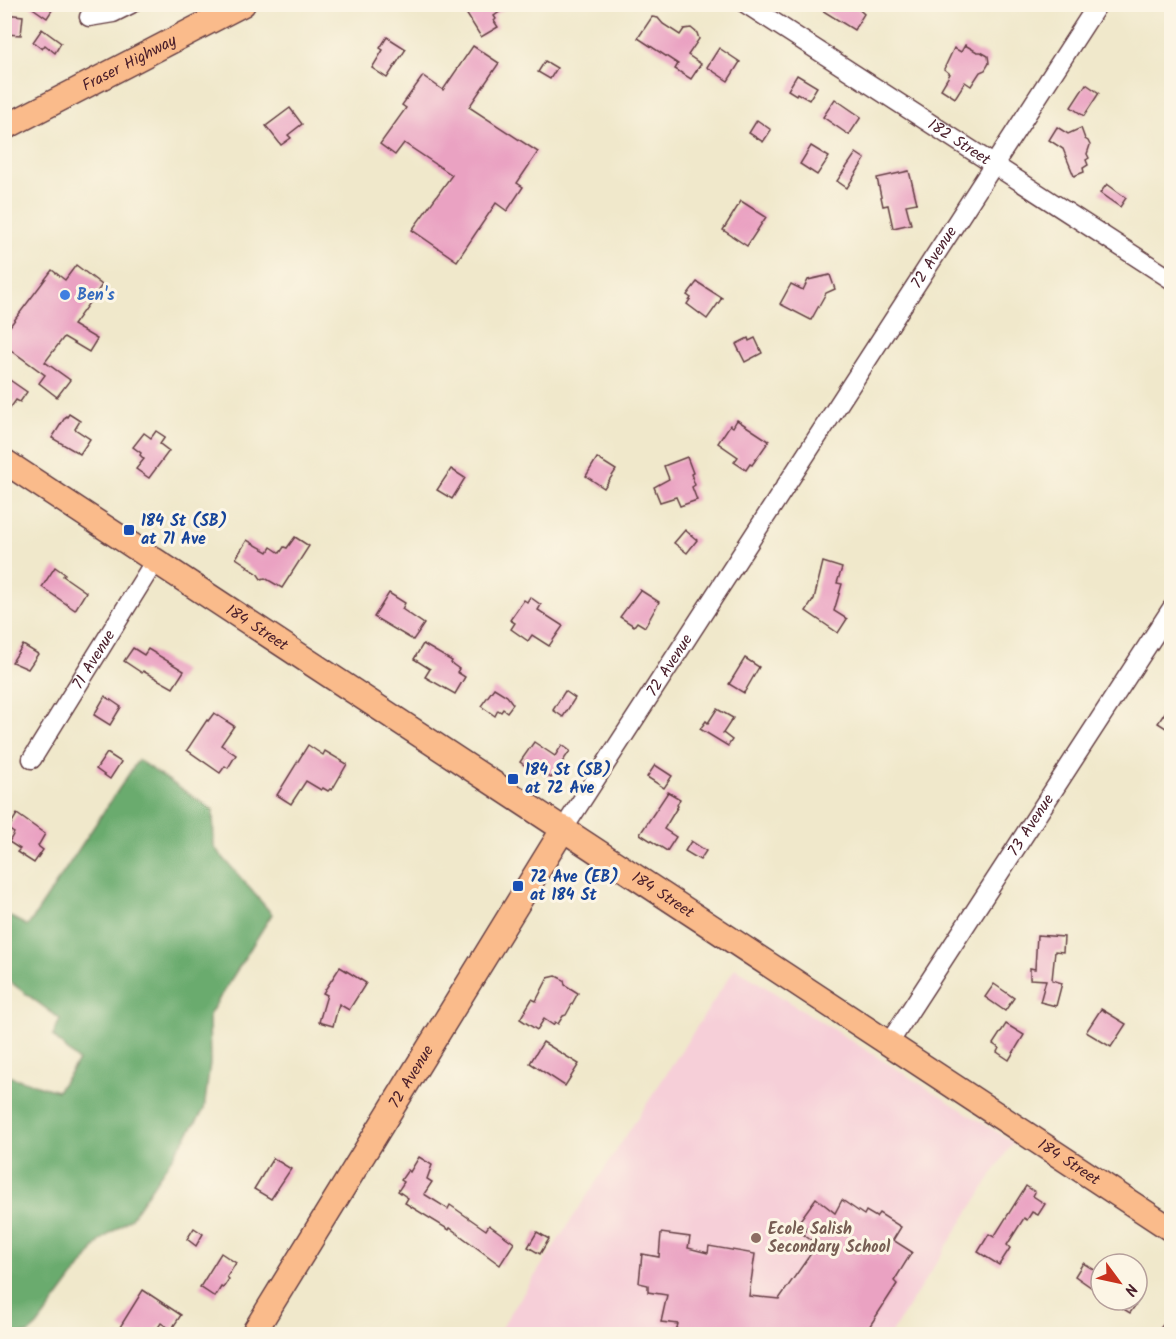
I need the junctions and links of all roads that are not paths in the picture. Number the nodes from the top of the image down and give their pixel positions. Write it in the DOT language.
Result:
graph roads {
  1 [pos="131,4"];
  2 [pos="243,4"];
  3 [pos="746,4"];
  4 [pos="1098,4"];
  5 [pos="89,17"];
  6 [pos="8,129"];
  7 [pos="994,165"];
  8 [pos="1172,280"];
  9 [pos="4,461"];
  10 [pos="156,560"];
  11 [pos="1172,608"];
  12 [pos="32,759"];
  13 [pos="564,828"];
  14 [pos="889,1043"];
  15 [pos="1172,1230"];
  16 [pos="1172,1329"];
  17 [pos="253,1335"];
  18 [pos="1168,1335"];
  1 -- 5 [label="street"];
  2 -- 6 [label="main road, Fraser Highway"];
  3 -- 7 [label="street, 182 Street"];
  4 -- 7 [label="street, 72 Avenue"];
  7 -- 8 [label="street, 182 Street"];
  7 -- 13 [label="street, 72 Avenue"];
  9 -- 10 [label="main road, 184 Street"];
  10 -- 12 [label="street, 71 Avenue"];
  10 -- 13 [label="main road, 184 Street"];
  11 -- 14 [label="street, 73 Avenue"];
  13 -- 14 [label="main road, 184 Street"];
  13 -- 17 [label="main road, 72 Avenue"];
  14 -- 15 [label="main road, 184 Street"];
  16 -- 18 [label="street"];
}
